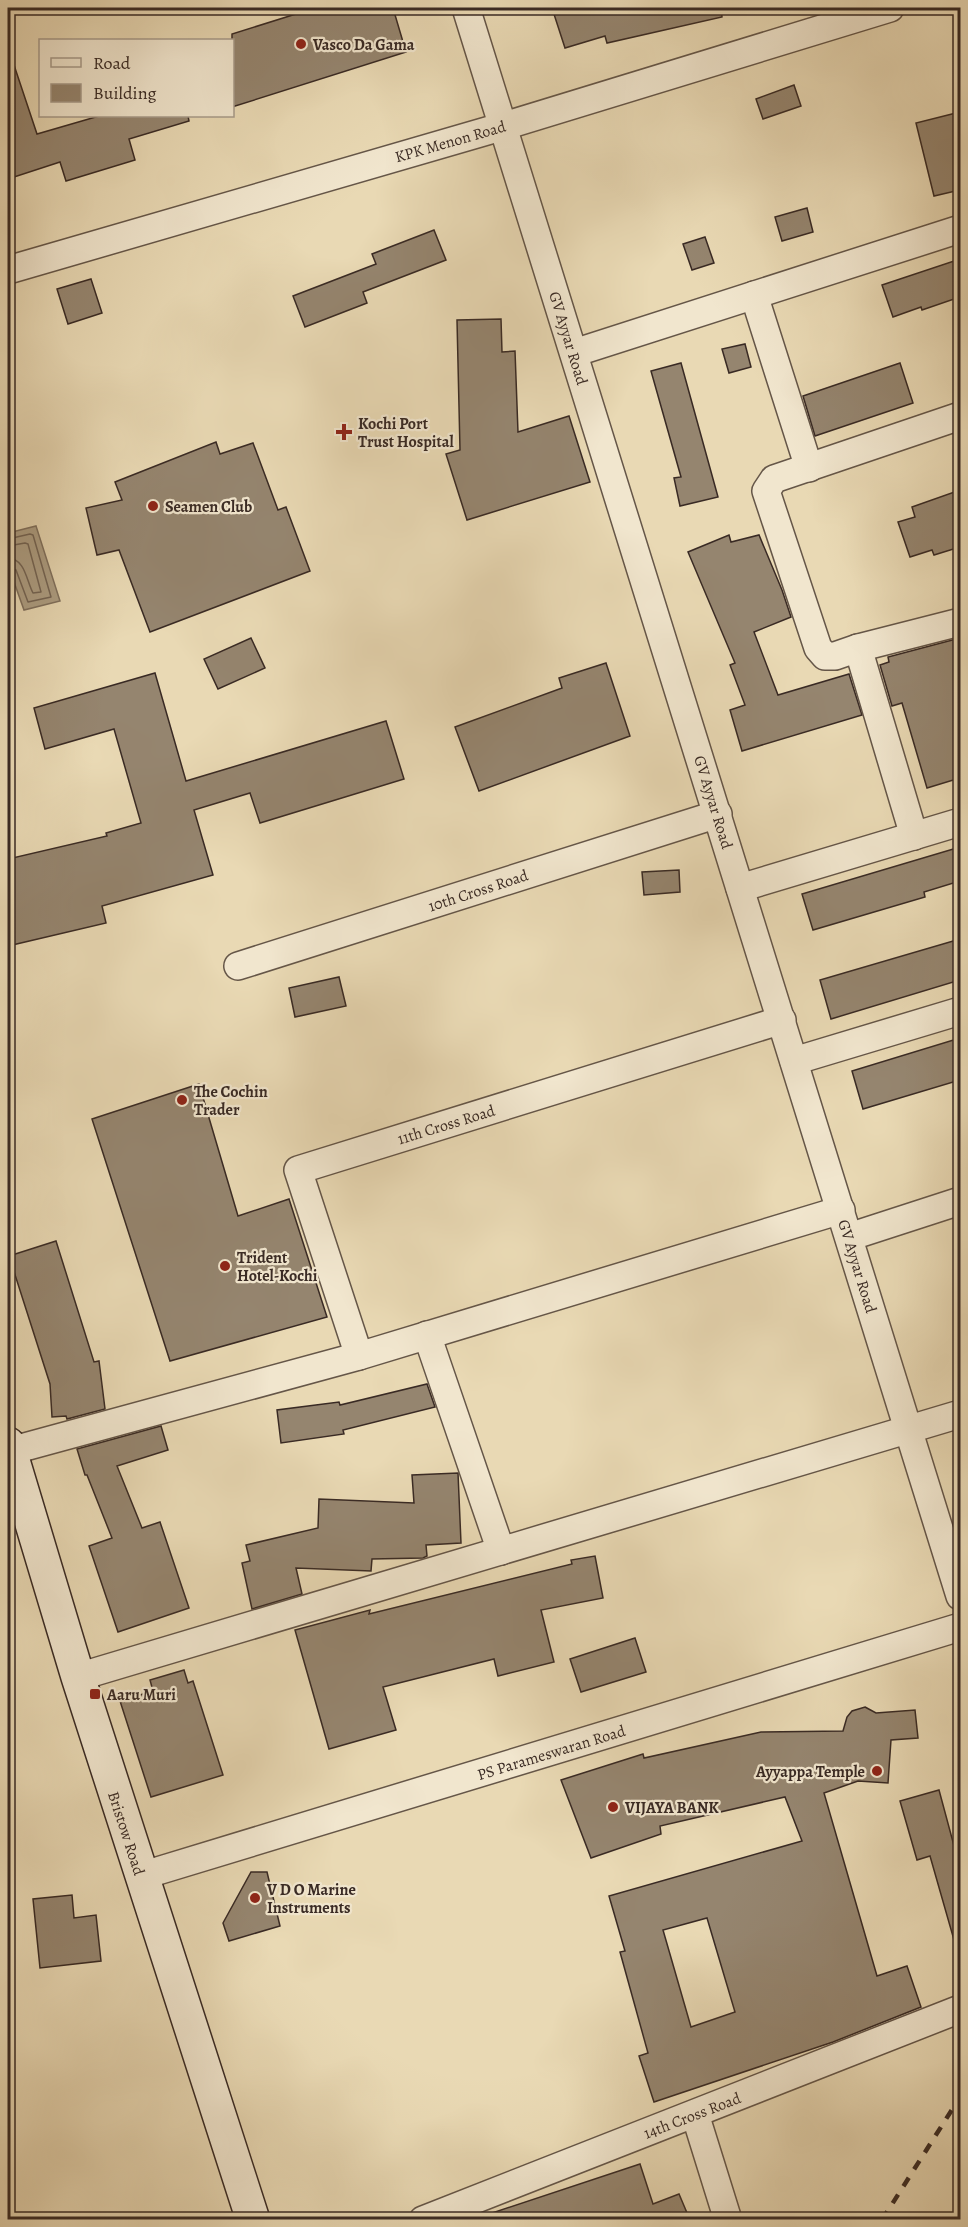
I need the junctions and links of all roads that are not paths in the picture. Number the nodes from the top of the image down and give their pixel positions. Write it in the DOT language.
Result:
graph roads {
  1 [pos="466,8"];
  2 [pos="890,8"];
  3 [pos="504,126"];
  4 [pos="960,229"];
  5 [pos="8,270"];
  6 [pos="754,295"];
  7 [pos="574,353"];
  8 [pos="960,416"];
  9 [pos="808,468"];
  10 [pos="960,622"];
  11 [pos="858,648"];
  12 [pos="718,814"];
  13 [pos="960,822"];
  14 [pos="914,836"];
  15 [pos="740,888"];
  16 [pos="238,966"];
  17 [pos="960,1011"];
  18 [pos="782,1020"];
  19 [pos="794,1060"];
  20 [pos="960,1201"];
  21 [pos="841,1210"];
  22 [pos="849,1238"];
  23 [pos="427,1335"];
  24 [pos="359,1356"];
  25 [pos="960,1414"];
  26 [pos="909,1429"];
  27 [pos="9,1447"];
  28 [pos="501,1551"];
  29 [pos="960,1596"];
  30 [pos="960,1627"];
  31 [pos="78,1677"];
  32 [pos="141,1876"];
  33 [pos="960,2009"];
  34 [pos="695,2114"];
  35 [pos="253,2220"];
  36 [pos="423,2220"];
  37 [pos="728,2220"];
  1 -- 3 [label="street, GV Ayyar Road"];
  2 -- 3 [label="street, KPK Menon Road"];
  3 -- 5 [label="street, KPK Menon Road"];
  3 -- 7 [label="street, GV Ayyar Road"];
  4 -- 6 [label="street"];
  6 -- 7 [label="street"];
  6 -- 9 [label="street"];
  7 -- 12 [label="street, GV Ayyar Road"];
  8 -- 9 [label="street"];
  9 -- 11 [label="street"];
  10 -- 11 [label="street"];
  11 -- 14 [label="street"];
  12 -- 15 [label="street, GV Ayyar Road"];
  12 -- 16 [label="street, 10th Cross Road"];
  13 -- 14 [label="street"];
  14 -- 15 [label="street"];
  15 -- 18 [label="street, GV Ayyar Road"];
  17 -- 19 [label="street"];
  18 -- 19 [label="street, GV Ayyar Road"];
  18 -- 24 [label="street, 11th Cross Road"];
  19 -- 21 [label="street, GV Ayyar Road"];
  20 -- 22 [label="street"];
  21 -- 22 [label="street, GV Ayyar Road"];
  21 -- 23 [label="street"];
  22 -- 26 [label="street, GV Ayyar Road"];
  23 -- 24 [label="street"];
  23 -- 28 [label="street"];
  24 -- 27 [label="street"];
  25 -- 26 [label="street"];
  26 -- 28 [label="street"];
  26 -- 29 [label="street, GV Ayyar Road"];
  27 -- 31 [label="street, Bristow Road"];
  28 -- 31 [label="street"];
  30 -- 32 [label="street, PS Parameswaran Road"];
  31 -- 32 [label="street, Bristow Road"];
  32 -- 35 [label="street, Bristow Road"];
  33 -- 34 [label="street, 14th Cross Road"];
  34 -- 36 [label="street, 14th Cross Road"];
  34 -- 37 [label="street"];
}
